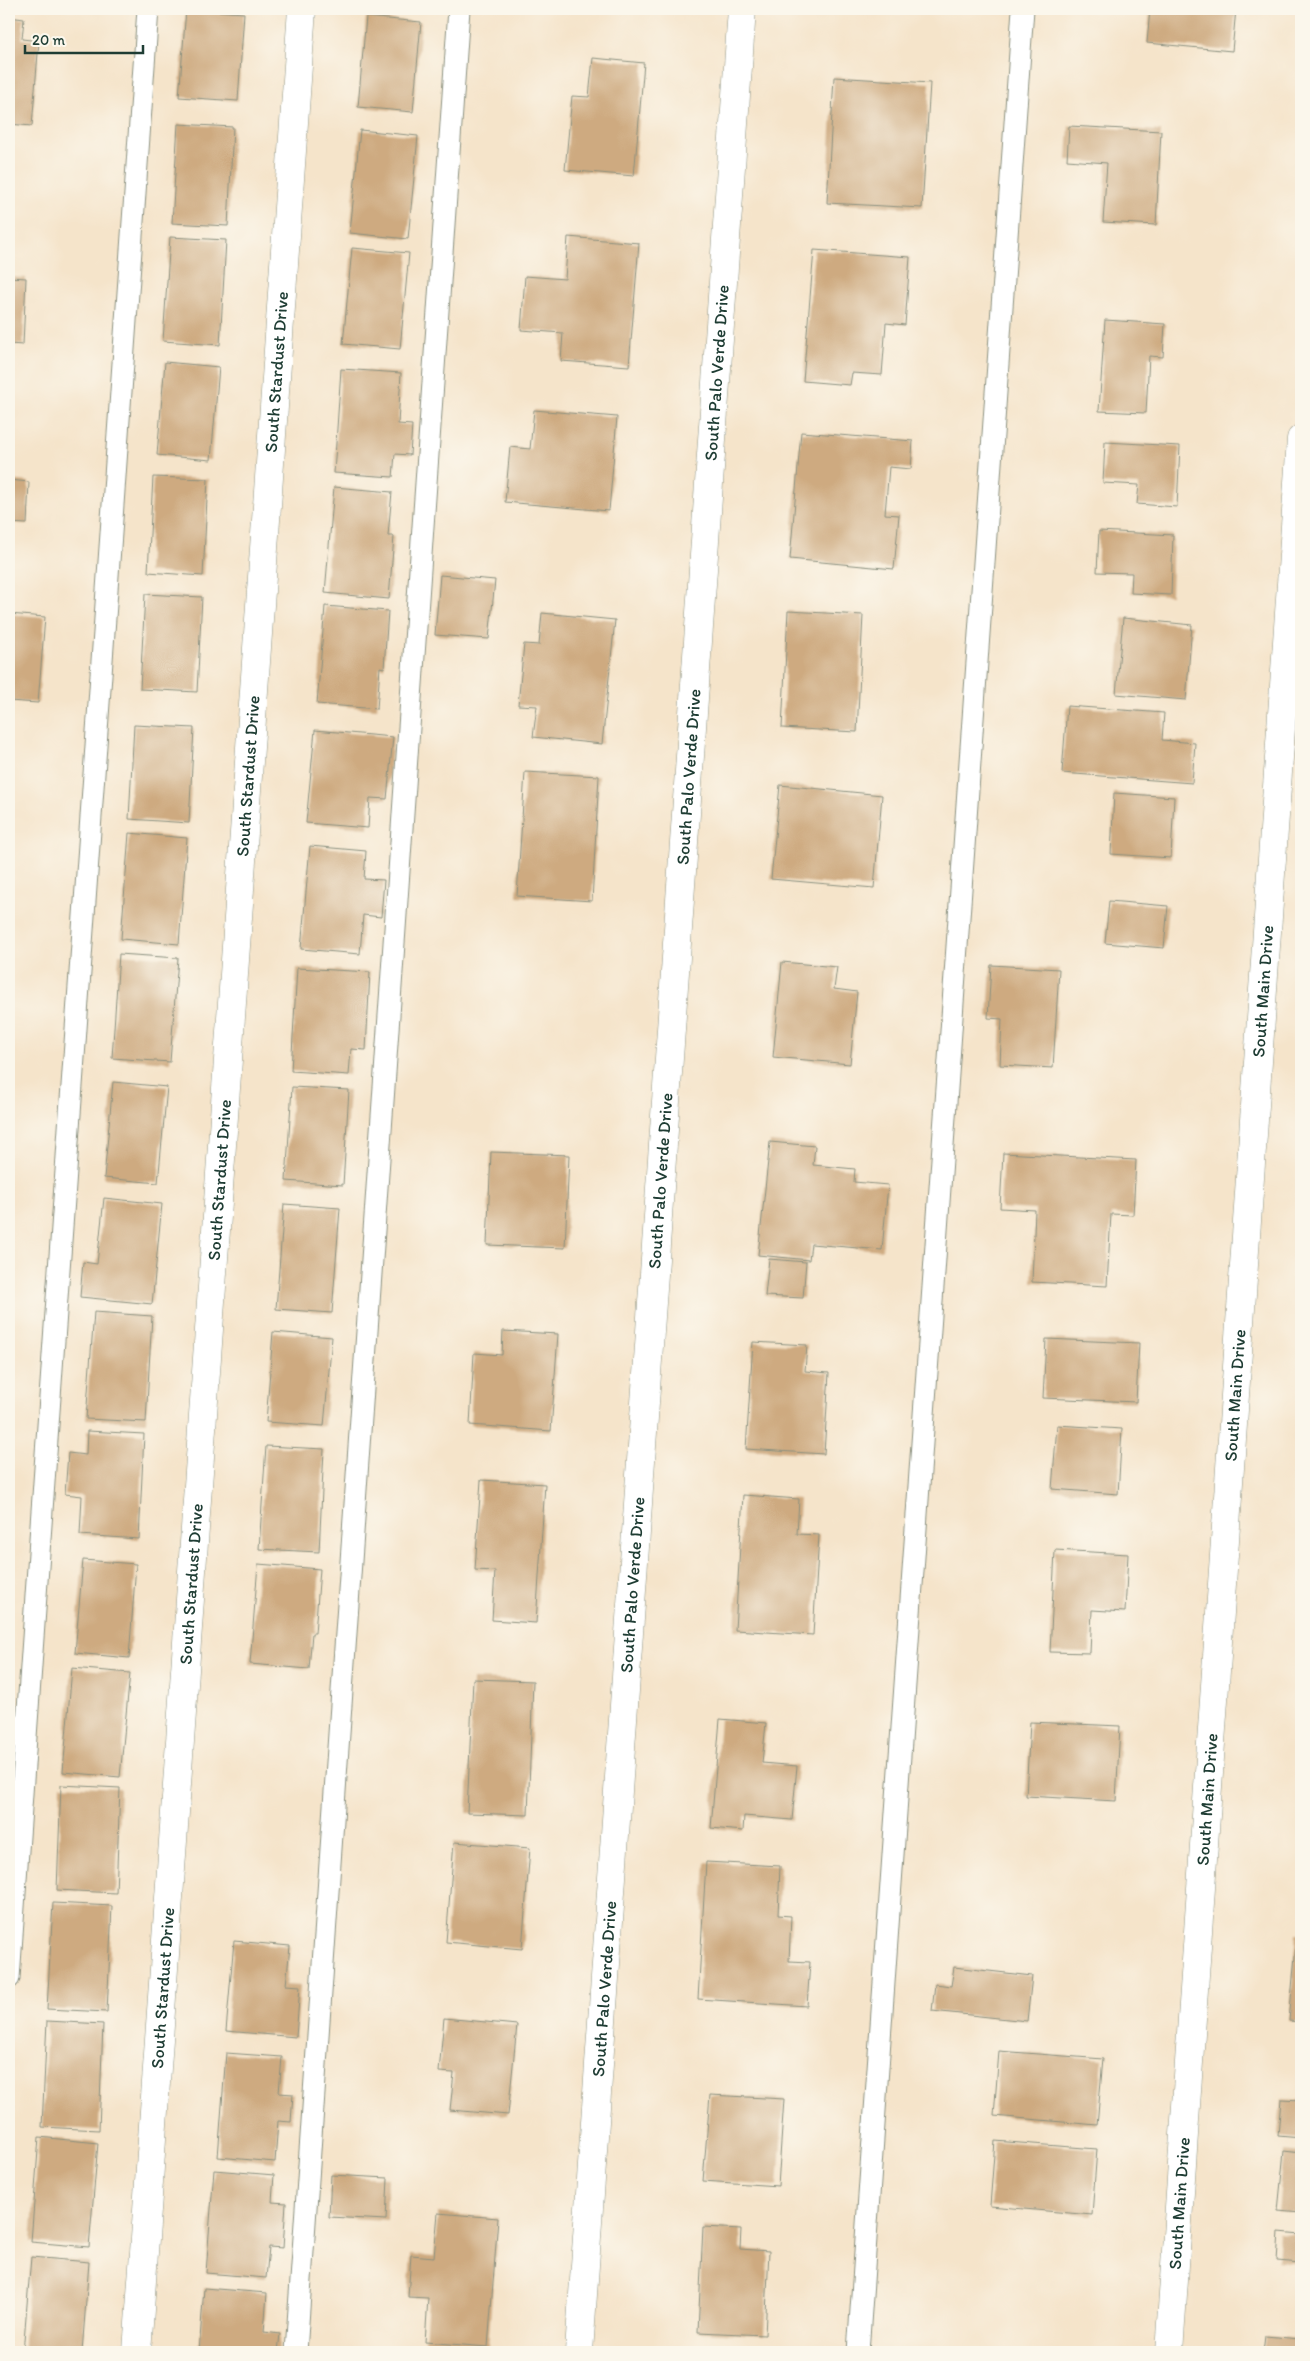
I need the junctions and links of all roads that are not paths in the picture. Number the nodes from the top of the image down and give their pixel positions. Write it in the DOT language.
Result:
graph roads {
  1 [pos="148,9"];
  2 [pos="302,9"];
  3 [pos="459,9"];
  4 [pos="742,9"];
  5 [pos="1023,9"];
  6 [pos="1301,439"];
  7 [pos="9,1978"];
  8 [pos="137,2352"];
  9 [pos="296,2352"];
  10 [pos="579,2352"];
  11 [pos="858,2352"];
  12 [pos="1169,2352"];
  1 -- 7 [label="lane"];
  2 -- 8 [label="street, South Stardust Drive"];
  3 -- 9 [label="lane"];
  4 -- 10 [label="street, South Palo Verde Drive"];
  5 -- 11 [label="lane"];
  6 -- 12 [label="street, South Main Drive"];
}
